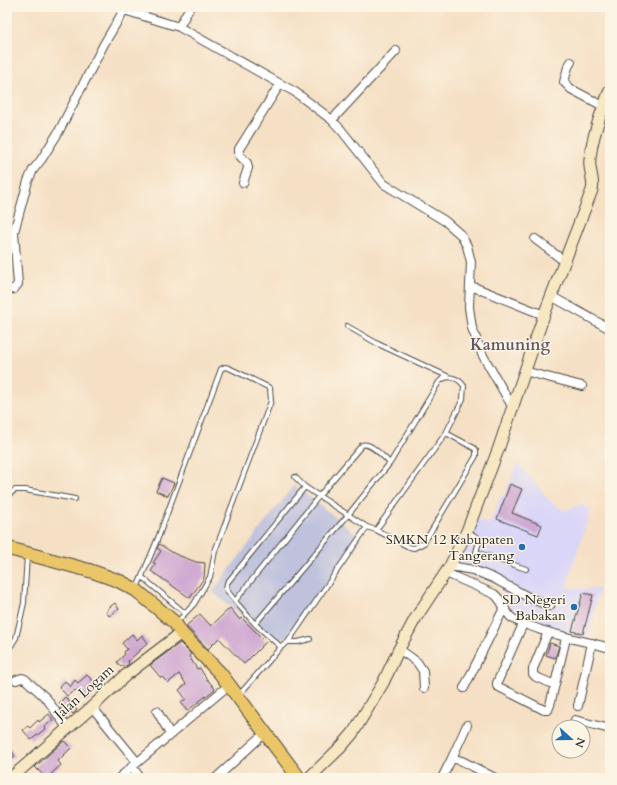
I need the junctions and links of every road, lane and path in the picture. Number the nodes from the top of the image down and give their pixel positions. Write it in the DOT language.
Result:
graph roads {
  1 [pos="190,7"];
  2 [pos="121,9"];
  3 [pos="179,27"];
  4 [pos="396,51"];
  5 [pos="571,62"];
  6 [pos="280,84"];
  7 [pos="610,90"];
  8 [pos="603,106"];
  9 [pos="332,120"];
  10 [pos="243,183"];
  11 [pos="535,239"];
  12 [pos="564,261"];
  13 [pos="471,286"];
  14 [pos="7,290"];
  15 [pos="551,296"];
  16 [pos="544,315"];
  17 [pos="347,326"];
  18 [pos="610,329"];
  19 [pos="524,371"];
  20 [pos="448,376"];
  21 [pos="582,386"];
  22 [pos="512,406"];
  23 [pos="446,433"];
  24 [pos="390,463"];
  25 [pos="295,477"];
  26 [pos="305,487"];
  27 [pos="7,496"];
  28 [pos="319,496"];
  29 [pos="75,499"];
  30 [pos="348,515"];
  31 [pos="367,527"];
  32 [pos="376,530"];
  33 [pos="467,531"];
  34 [pos="7,548"];
  35 [pos="27,553"];
  36 [pos="448,569"];
  37 [pos="526,569"];
  38 [pos="142,577"];
  39 [pos="136,590"];
  40 [pos="235,601"];
  41 [pos="550,606"];
  42 [pos="504,608"];
  43 [pos="185,613"];
  44 [pos="255,624"];
  45 [pos="523,624"];
  46 [pos="178,628"];
  47 [pos="548,632"];
  48 [pos="566,638"];
  49 [pos="310,639"];
  50 [pos="288,642"];
  51 [pos="592,643"];
  52 [pos="281,647"];
  53 [pos="610,648"];
  54 [pos="399,649"];
  55 [pos="7,652"];
  56 [pos="16,680"];
  57 [pos="229,685"];
  58 [pos="555,685"];
  59 [pos="424,688"];
  60 [pos="464,688"];
  61 [pos="238,696"];
  62 [pos="578,706"];
  63 [pos="92,707"];
  64 [pos="157,711"];
  65 [pos="591,724"];
  66 [pos="467,725"];
  67 [pos="67,728"];
  68 [pos="610,729"];
  69 [pos="265,733"];
  70 [pos="170,734"];
  71 [pos="452,758"];
  72 [pos="135,764"];
  73 [pos="11,778"];
  74 [pos="120,778"];
  75 [pos="140,778"];
  76 [pos="216,778"];
  77 [pos="299,778"];
  78 [pos="309,778"];
  79 [pos="442,778"];
  80 [pos="495,778"];
  1 -- 3 [label="street"];
  2 -- 3 [label="street"];
  2 -- 14 [label="street"];
  3 -- 6 [label="street"];
  4 -- 9 [label="street"];
  5 -- 8 [label="street"];
  6 -- 9 [label="street"];
  6 -- 10 [label="street"];
  7 -- 8 [label="street"];
  8 -- 12 [label="street"];
  9 -- 13 [label="street"];
  11 -- 12 [label="street"];
  12 -- 15 [label="street"];
  13 -- 16 [label="street"];
  13 -- 22 [label="street"];
  15 -- 16 [label="street"];
  15 -- 18 [label="street"];
  16 -- 19 [label="street"];
  17 -- 20 [label="lane"];
  19 -- 21 [label="street"];
  19 -- 22 [label="street"];
  20 -- 23 [label="lane"];
  20 -- 24 [label="lane"];
  22 -- 33 [label="street"];
  23 -- 32 [label="lane"];
  23 -- 32 [label="lane"];
  24 -- 28 [label="lane"];
  24 -- 30 [label="lane"];
  25 -- 26 [label="lane"];
  26 -- 28 [label="lane"];
  26 -- 40 [label="lane"];
  27 -- 29 [label="lane"];
  28 -- 30 [label="lane"];
  28 -- 40 [label="lane"];
  30 -- 31 [label="lane"];
  30 -- 44 [label="lane"];
  31 -- 32 [label="lane"];
  31 -- 50 [label="lane"];
  33 -- 36 [label="street"];
  33 -- 37 [label="lane"];
  34 -- 35 [label="main road"];
  35 -- 39 [label="main road"];
  35 -- 55 [label="lane"];
  36 -- 41 [label="street"];
  36 -- 42 [label="street"];
  36 -- 54 [label="street"];
  38 -- 39 [label="lane"];
  38 -- 43 [label="lane"];
  38 -- 43 [label="lane"];
  39 -- 46 [label="main road"];
  40 -- 44 [label="lane"];
  42 -- 45 [label="street"];
  42 -- 60 [label="street"];
  43 -- 46 [label="lane"];
  44 -- 52 [label="lane"];
  45 -- 47 [label="street"];
  45 -- 58 [label="street"];
  46 -- 57 [label="main road"];
  46 -- 63 [label="street, Jalan Logam"];
  47 -- 48 [label="street"];
  47 -- 58 [label="street"];
  48 -- 51 [label="street"];
  48 -- 58 [label="street"];
  49 -- 50 [label="lane"];
  50 -- 52 [label="lane"];
  51 -- 53 [label="street"];
  51 -- 62 [label="street"];
  52 -- 61 [label="lane"];
  54 -- 59 [label="street"];
  54 -- 78 [label="street"];
  56 -- 67 [label="street"];
  57 -- 61 [label="main road"];
  57 -- 70 [label="street"];
  61 -- 69 [label="main road"];
  63 -- 67 [label="street, Jalan Logam"];
  63 -- 72 [label="street"];
  64 -- 70 [label="street"];
  65 -- 68 [label="street"];
  66 -- 71 [label="street"];
  67 -- 73 [label="street, Jalan Logam"];
  69 -- 76 [label="street"];
  69 -- 77 [label="main road"];
  70 -- 72 [label="street"];
  71 -- 79 [label="street"];
  71 -- 80 [label="street"];
  72 -- 74 [label="street"];
  72 -- 75 [label="street"];
}
